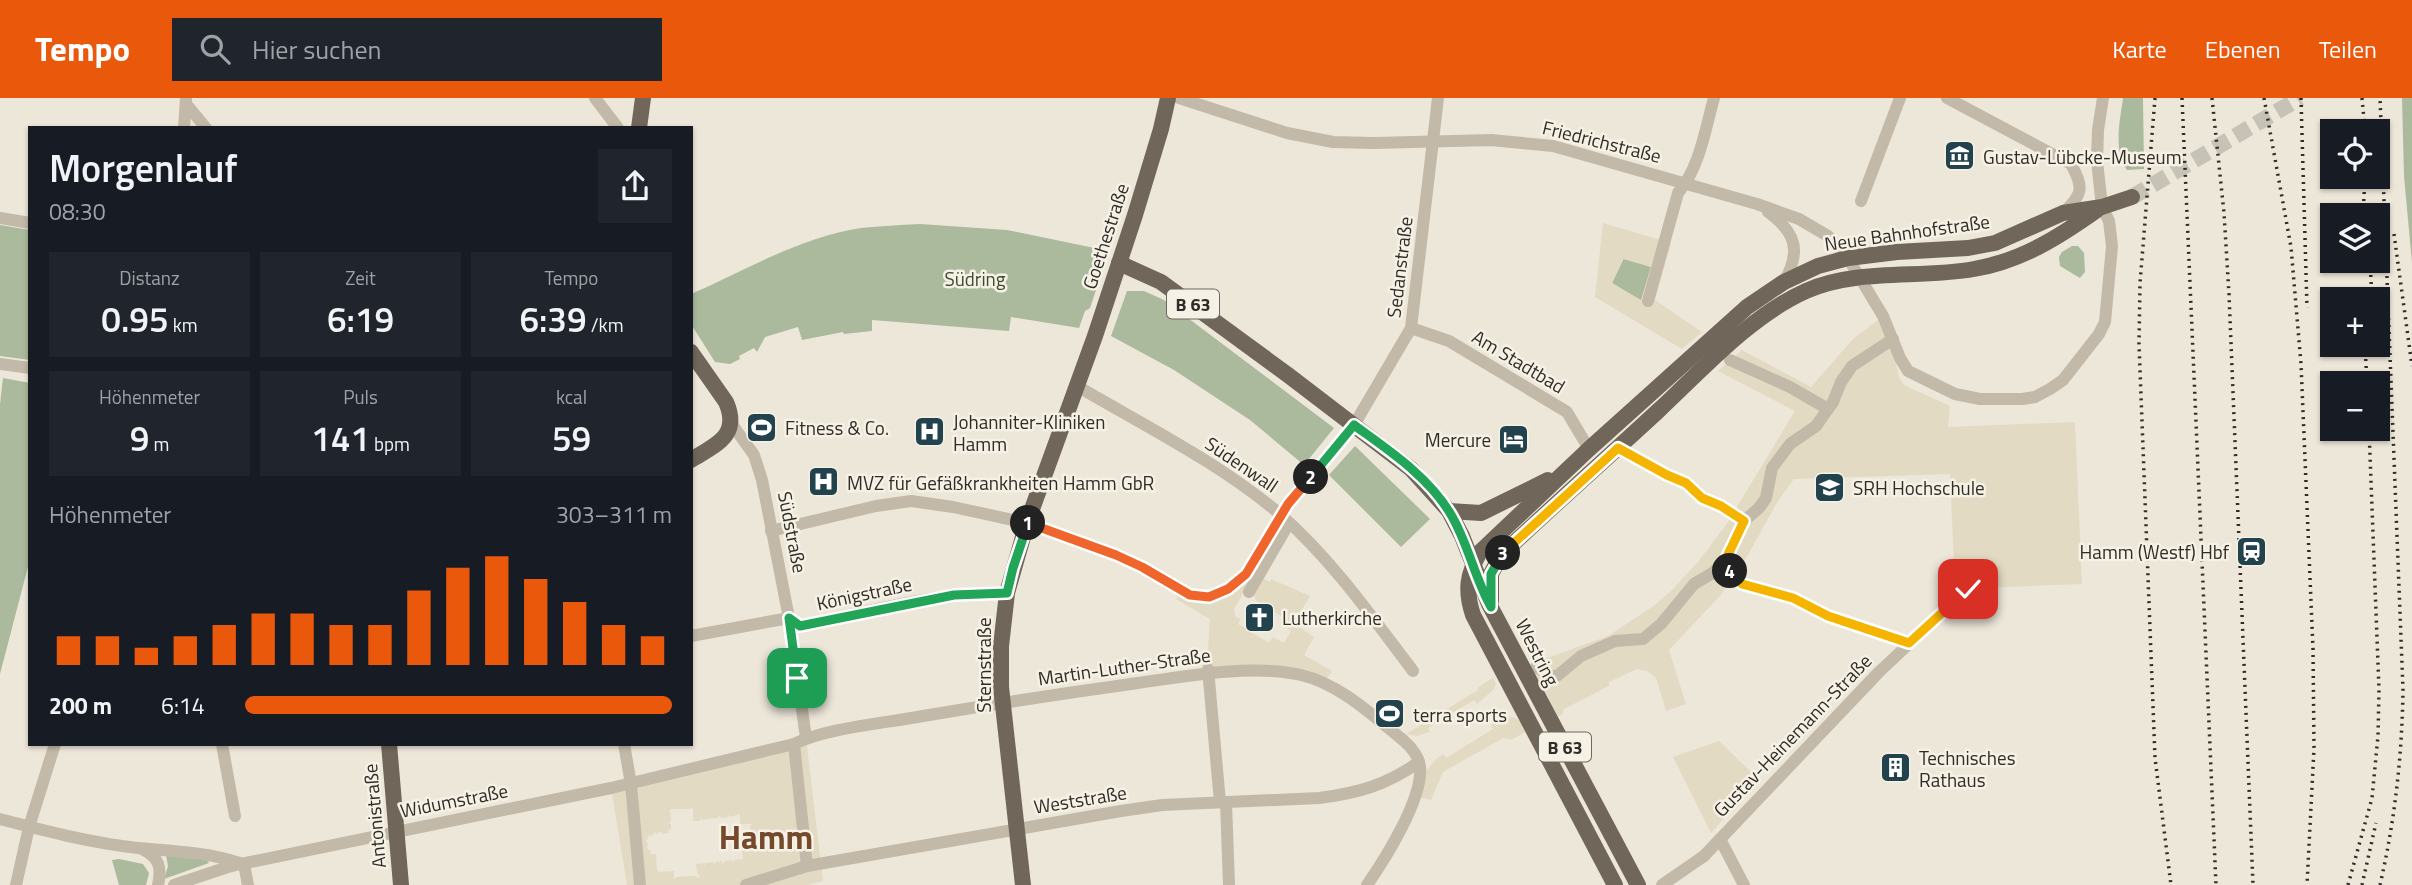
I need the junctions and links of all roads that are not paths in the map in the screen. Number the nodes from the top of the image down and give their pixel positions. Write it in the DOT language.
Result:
graph roads {
  1 [pos="595,98"];
  2 [pos="643,98"];
  3 [pos="1168,98"];
  4 [pos="1179,98"];
  5 [pos="1438,98"];
  6 [pos="1714,98"];
  7 [pos="1900,98"];
  8 [pos="1947,98"];
  9 [pos="2103,98"];
  10 [pos="186,102"];
  11 [pos="184,126"];
  12 [pos="204,126"];
  13 [pos="616,126"];
  14 [pos="639,126"];
  15 [pos="1433,141"];
  16 [pos="1686,183"];
  17 [pos="2132,198"];
  18 [pos="1861,201"];
  19 [pos="1757,204"];
  20 [pos="2102,206"];
  21 [pos="2063,213"];
  22 [pos="0,218"];
  23 [pos="28,223"];
  24 [pos="1848,258"];
  25 [pos="1119,263"];
  26 [pos="1859,278"];
  27 [pos="1784,282"];
  28 [pos="1648,301"];
  29 [pos="1411,328"];
  30 [pos="1893,339"];
  31 [pos="693,355"];
  32 [pos="1730,360"];
  33 [pos="0,364"];
  34 [pos="28,369"];
  35 [pos="1077,386"];
  36 [pos="1828,409"];
  37 [pos="731,423"];
  38 [pos="1354,425"];
  39 [pos="1618,448"];
  40 [pos="1590,449"];
  41 [pos="693,459"];
  42 [pos="1567,470"];
  43 [pos="1449,511"];
  44 [pos="1282,516"];
  45 [pos="1744,521"];
  46 [pos="1027,523"];
  47 [pos="1285,530"];
  48 [pos="771,531"];
  49 [pos="1724,563"];
  50 [pos="1472,566"];
  51 [pos="1973,575"];
  52 [pos="1249,592"];
  53 [pos="1007,593"];
  54 [pos="1491,607"];
  55 [pos="789,618"];
  56 [pos="693,636"];
  57 [pos="1909,643"];
  58 [pos="1536,667"];
  59 [pos="1209,671"];
  60 [pos="1412,671"];
  61 [pos="1002,702"];
  62 [pos="800,741"];
  63 [pos="54,746"];
  64 [pos="222,746"];
  65 [pos="389,746"];
  66 [pos="624,746"];
  67 [pos="1419,762"];
  68 [pos="631,784"];
  69 [pos="1223,802"];
  70 [pos="235,816"];
  71 [pos="0,819"];
  72 [pos="29,827"];
  73 [pos="1015,829"];
  74 [pos="395,831"];
  75 [pos="1720,839"];
  76 [pos="139,848"];
  77 [pos="244,864"];
  78 [pos="807,866"];
  79 [pos="16,885"];
  80 [pos="158,885"];
  81 [pos="174,885"];
  82 [pos="248,885"];
  83 [pos="401,885"];
  84 [pos="640,885"];
  85 [pos="746,885"];
  86 [pos="1023,885"];
  87 [pos="1229,885"];
  88 [pos="1367,885"];
  89 [pos="1615,885"];
  90 [pos="1637,885"];
  91 [pos="1662,885"];
  92 [pos="1744,885"];
  1 -- 13 [label="street"];
  2 -- 14 [label="main road"];
  3 -- 25 [label="main road, Goethestraße"];
  4 -- 15 [label="street, Friedrichstraße"];
  5 -- 15 [label="street, Sedanstraße"];
  6 -- 16 [label="street"];
  7 -- 18 [label="street"];
  8 -- 21 [label="street"];
  9 -- 20 [label="street, Friedrichstraße"];
  10 -- 11 [label="street"];
  10 -- 12 [label="street"];
  15 -- 16 [label="street, Friedrichstraße"];
  15 -- 29 [label="street, Sedanstraße"];
  16 -- 19 [label="street, Friedrichstraße"];
  16 -- 28 [label="street"];
  17 -- 20 [label="main road"];
  19 -- 24 [label="street, Friedrichstraße"];
  19 -- 27 [label="street, Friedrichstraße"];
  20 -- 21 [label="main road, Neue Bahnhofstraße"];
  20 -- 26 [label="main road, Neue Bahnhofstraße"];
  20 -- 30 [label="street, Friedrichstraße"];
  21 -- 24 [label="main road, Neue Bahnhofstraße"];
  22 -- 23 [label="street"];
  24 -- 26 [label="street, Friedrichstraße"];
  24 -- 27 [label="main road, Neue Bahnhofstraße"];
  25 -- 35 [label="main road, Goethestraße"];
  25 -- 38 [label="main road, B 63"];
  26 -- 30 [label="street, Friedrichstraße"];
  26 -- 39 [label="main road, Neue Bahnhofstraße"];
  27 -- 40 [label="main road, Neue Bahnhofstraße"];
  29 -- 38 [label="street, Sedanstraße"];
  29 -- 40 [label="street, Am Stadtbad"];
  30 -- 36 [label="street"];
  31 -- 37 [label="main road, Südstraße"];
  32 -- 36 [label="street"];
  33 -- 34 [label="street"];
  35 -- 44 [label="street, Südenwall"];
  35 -- 46 [label="main road, Sternstraße"];
  36 -- 45 [label="street"];
  37 -- 41 [label="main road"];
  37 -- 48 [label="street, Südstraße"];
  38 -- 43 [label="main road, B 63"];
  38 -- 44 [label="street, Sedanstraße"];
  39 -- 45 [label="street"];
  39 -- 54 [label="main road, Neue Bahnhofstraße"];
  40 -- 42 [label="main road, Neue Bahnhofstraße"];
  42 -- 43 [label="main road"];
  42 -- 50 [label="main road, Neue Bahnhofstraße"];
  43 -- 50 [label="main road, B 63"];
  44 -- 46 [label="street, Sedanstraße"];
  44 -- 60 [label="street, Südenwall"];
  45 -- 49 [label="street"];
  46 -- 48 [label="street"];
  46 -- 53 [label="main road, Sternstraße"];
  47 -- 52 [label="street"];
  48 -- 55 [label="street, Südstraße"];
  49 -- 57 [label="street"];
  49 -- 58 [label="street"];
  50 -- 54 [label="main road, Westring / B 63"];
  50 -- 89 [label="main road, Westring / B 63"];
  51 -- 57 [label="street, Gustav-Heinemann-Straße"];
  53 -- 55 [label="street, Königstraße"];
  53 -- 61 [label="main road, Sternstraße"];
  54 -- 90 [label="main road, Westring / B 63"];
  55 -- 56 [label="street, Königstraße"];
  55 -- 62 [label="street, Südstraße"];
  57 -- 75 [label="street, Gustav-Heinemann-Straße"];
  59 -- 61 [label="street, Martin-Luther-Straße"];
  59 -- 67 [label="street, Martin-Luther-Straße"];
  59 -- 69 [label="street"];
  61 -- 62 [label="street, Martin-Luther-Straße"];
  61 -- 73 [label="main road, Sternstraße"];
  62 -- 68 [label="street, Widumstraße"];
  62 -- 78 [label="street, Südstraße"];
  63 -- 72 [label="street"];
  64 -- 70 [label="street"];
  65 -- 74 [label="main road, Antonistraße"];
  66 -- 68 [label="street"];
  67 -- 69 [label="street, Weststraße"];
  67 -- 88 [label="street"];
  68 -- 74 [label="street, Widumstraße"];
  68 -- 84 [label="street"];
  69 -- 73 [label="street, Weststraße"];
  69 -- 87 [label="street"];
  71 -- 72 [label="street, Widumstraße"];
  72 -- 76 [label="street, Widumstraße"];
  72 -- 79 [label="street"];
  73 -- 78 [label="street, Weststraße"];
  73 -- 86 [label="main road, Sternstraße"];
  74 -- 77 [label="street, Widumstraße"];
  74 -- 83 [label="main road, Antonistraße"];
  75 -- 91 [label="street, Gustav-Heinemann-Straße"];
  75 -- 92 [label="street"];
  76 -- 77 [label="street, Widumstraße"];
  76 -- 80 [label="street"];
  77 -- 81 [label="street, Widumstraße"];
  77 -- 82 [label="street"];
  78 -- 85 [label="street, Weststraße"];
}
